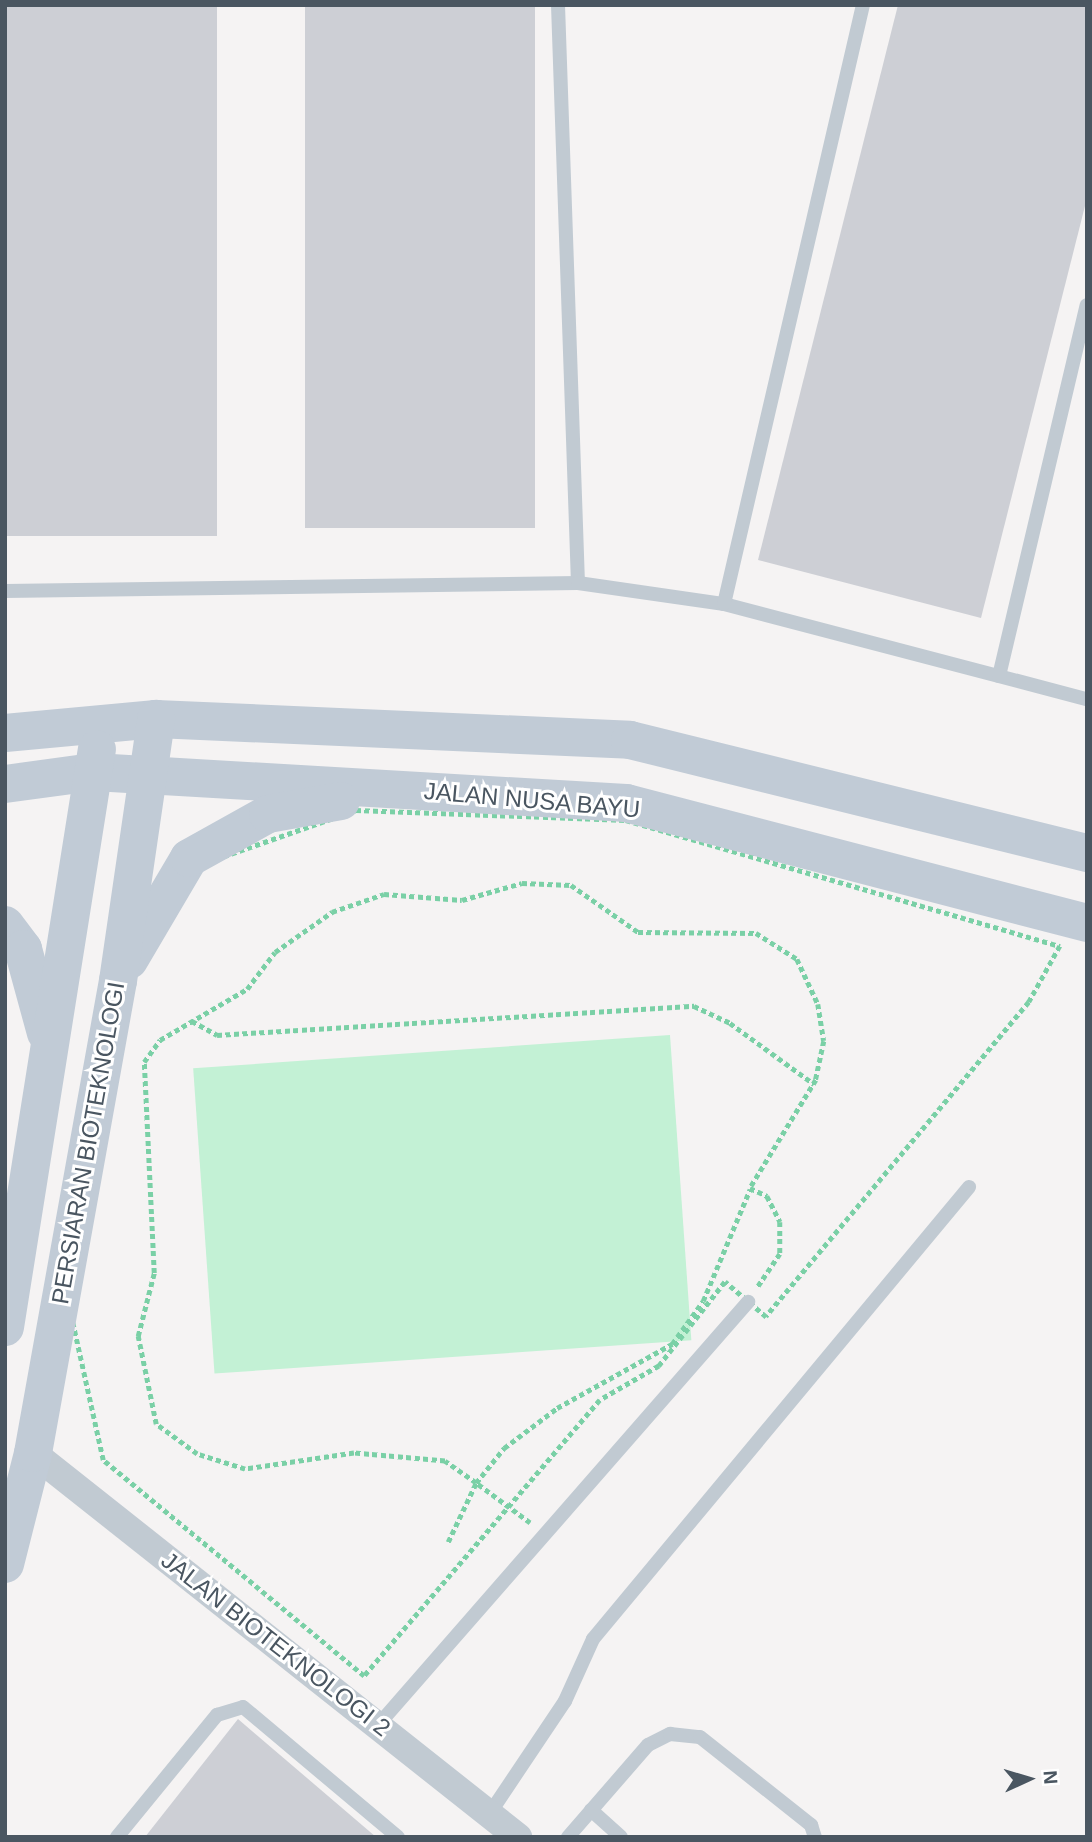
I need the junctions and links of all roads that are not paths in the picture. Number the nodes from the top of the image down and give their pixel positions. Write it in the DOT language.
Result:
graph roads {
  1 [pos="558,5"];
  2 [pos="863,5"];
  3 [pos="1087,305"];
  4 [pos="578,583"];
  5 [pos="5,591"];
  6 [pos="724,604"];
  7 [pos="999,676"];
  8 [pos="1087,699"];
  9 [pos="156,719"];
  10 [pos="100,722"];
  11 [pos="5,733"];
  12 [pos="94,772"];
  13 [pos="150,775"];
  14 [pos="5,784"];
  15 [pos="401,790"];
  16 [pos="1087,853"];
  17 [pos="1087,923"];
  18 [pos="5,925"];
  19 [pos="118,981"];
  20 [pos="50,1048"];
  21 [pos="969,1187"];
  22 [pos="748,1302"];
  23 [pos="5,1327"];
  24 [pos="33,1453"];
  25 [pos="5,1564"];
  26 [pos="379,1724"];
  27 [pos="591,1810"];
  28 [pos="490,1814"];
  29 [pos="117,1837"];
  30 [pos="398,1837"];
  31 [pos="518,1837"];
  32 [pos="568,1837"];
  33 [pos="621,1837"];
  34 [pos="815,1837"];
  1 -- 4 [label="lane"];
  2 -- 6 [label="lane"];
  3 -- 7 [label="lane"];
  4 -- 5 [label="lane"];
  4 -- 6 [label="lane"];
  6 -- 7 [label="lane"];
  7 -- 8 [label="lane"];
  9 -- 10 [label="main road"];
  9 -- 13 [label="main road, PERSIARAN BIOTEKNOLOGI"];
  9 -- 16 [label="main road"];
  10 -- 11 [label="main road"];
  10 -- 12 [label="main road, PERSIARAN BIOTEKNOLOGI"];
  12 -- 13 [label="main road, JALAN NUSA BAYU"];
  12 -- 14 [label="main road, JALAN NUSA BAYU"];
  12 -- 20 [label="main road, PERSIARAN BIOTEKNOLOGI"];
  13 -- 15 [label="main road, JALAN NUSA BAYU"];
  13 -- 19 [label="main road, PERSIARAN BIOTEKNOLOGI"];
  15 -- 17 [label="main road, JALAN NUSA BAYU"];
  15 -- 19 [label="main road"];
  18 -- 20 [label="main road"];
  19 -- 24 [label="main road, PERSIARAN BIOTEKNOLOGI"];
  20 -- 23 [label="main road, PERSIARAN BIOTEKNOLOGI"];
  21 -- 28 [label="lane"];
  22 -- 26 [label="lane"];
  24 -- 25 [label="main road, PERSIARAN BIOTEKNOLOGI"];
  24 -- 26 [label="street, JALAN BIOTEKNOLOGI 2"];
  26 -- 28 [label="street, JALAN BIOTEKNOLOGI 2"];
  27 -- 32 [label="lane"];
  27 -- 33 [label="lane"];
  27 -- 34 [label="lane"];
  28 -- 31 [label="street, JALAN BIOTEKNOLOGI 2"];
  29 -- 30 [label="lane"];
}
